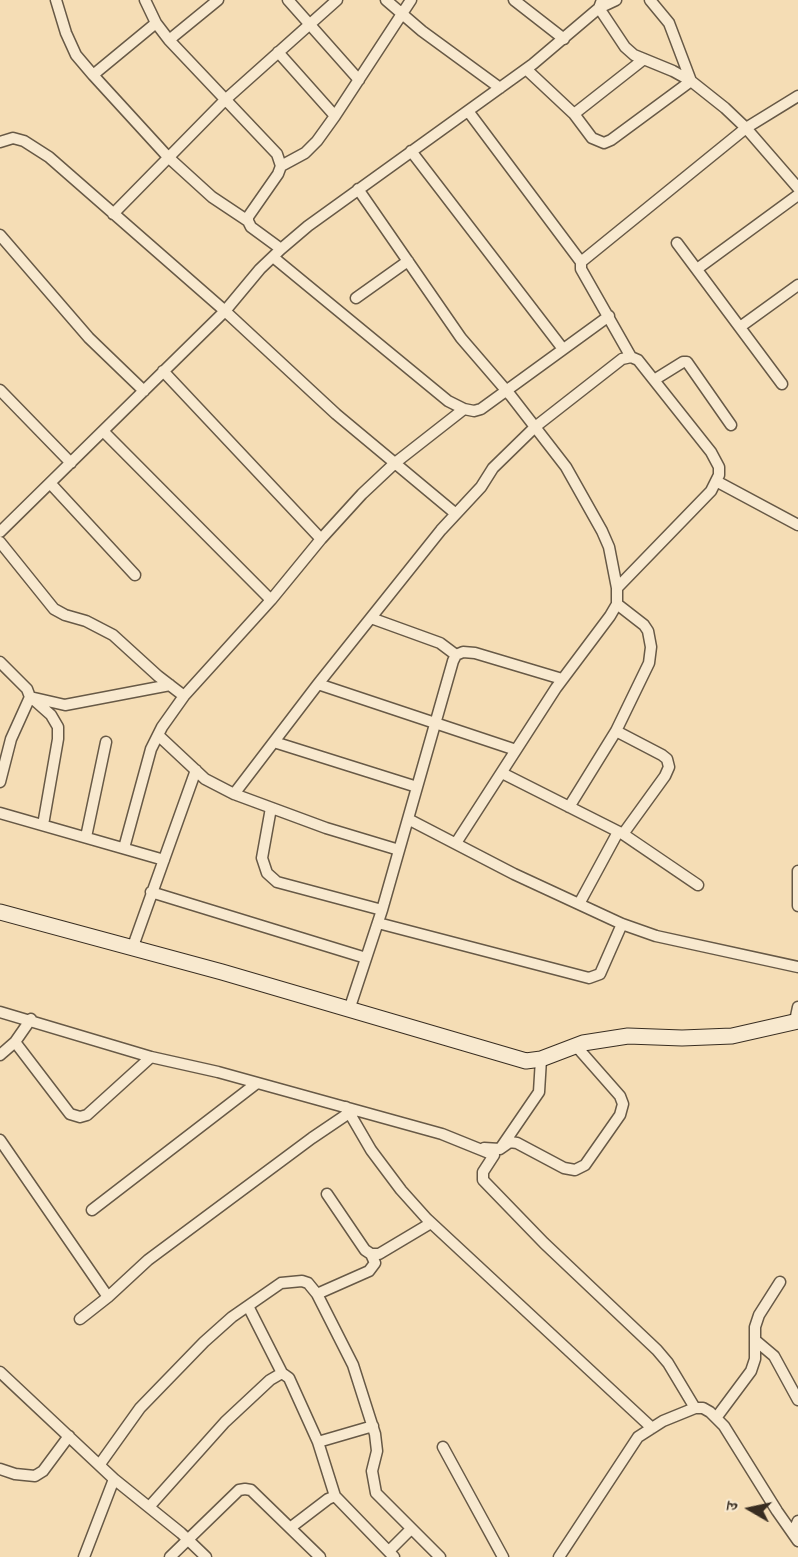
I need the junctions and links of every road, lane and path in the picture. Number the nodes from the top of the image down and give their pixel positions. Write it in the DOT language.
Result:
graph roads {
  1 [pos="56,0"];
  2 [pos="145,0"];
  3 [pos="218,0"];
  4 [pos="288,0"];
  5 [pos="337,0"];
  6 [pos="386,0"];
  7 [pos="411,0"];
  8 [pos="514,0"];
  9 [pos="616,0"];
  10 [pos="650,0"];
  11 [pos="601,4"];
  12 [pos="401,14"];
  13 [pos="156,23"];
  14 [pos="309,24"];
  15 [pos="564,39"];
  16 [pos="169,40"];
  17 [pos="278,52"];
  18 [pos="644,59"];
  19 [pos="526,69"];
  20 [pos="93,75"];
  21 [pos="359,80"];
  22 [pos="691,81"];
  23 [pos="500,88"];
  24 [pos="798,96"];
  25 [pos="225,100"];
  26 [pos="468,111"];
  27 [pos="574,114"];
  28 [pos="335,116"];
  29 [pos="746,128"];
  30 [pos="0,142"];
  31 [pos="411,151"];
  32 [pos="168,157"];
  33 [pos="281,166"];
  34 [pos="798,188"];
  35 [pos="358,189"];
  36 [pos="798,195"];
  37 [pos="113,214"];
  38 [pos="248,221"];
  39 [pos="0,236"];
  40 [pos="677,243"];
  41 [pos="281,249"];
  42 [pos="273,257"];
  43 [pos="408,261"];
  44 [pos="581,262"];
  45 [pos="697,269"];
  46 [pos="798,285"];
  47 [pos="356,298"];
  48 [pos="225,311"];
  49 [pos="609,316"];
  50 [pos="740,327"];
  51 [pos="563,349"];
  52 [pos="631,357"];
  53 [pos="163,371"];
  54 [pos="654,380"];
  55 [pos="782,384"];
  56 [pos="0,390"];
  57 [pos="144,391"];
  58 [pos="507,391"];
  59 [pos="464,409"];
  60 [pos="732,425"];
  61 [pos="535,427"];
  62 [pos="103,431"];
  63 [pos="71,463"];
  64 [pos="395,463"];
  65 [pos="716,481"];
  66 [pos="50,483"];
  67 [pos="456,514"];
  68 [pos="798,525"];
  69 [pos="0,532"];
  70 [pos="321,539"];
  71 [pos="0,542"];
  72 [pos="135,575"];
  73 [pos="616,588"];
  74 [pos="271,600"];
  75 [pos="617,604"];
  76 [pos="371,618"];
  77 [pos="456,655"];
  78 [pos="0,662"];
  79 [pos="562,679"];
  80 [pos="318,684"];
  81 [pos="170,685"];
  82 [pos="184,696"];
  83 [pos="30,697"];
  84 [pos="435,723"];
  85 [pos="616,731"];
  86 [pos="158,735"];
  87 [pos="106,742"];
  88 [pos="274,742"];
  89 [pos="516,750"];
  90 [pos="196,770"];
  91 [pos="502,772"];
  92 [pos="0,782"];
  93 [pos="417,787"];
  94 [pos="234,794"];
  95 [pos="569,807"];
  96 [pos="271,808"];
  97 [pos="0,813"];
  98 [pos="408,819"];
  99 [pos="43,825"];
  100 [pos="620,833"];
  101 [pos="86,837"];
  102 [pos="456,843"];
  103 [pos="124,848"];
  104 [pos="399,850"];
  105 [pos="164,860"];
  106 [pos="798,871"];
  107 [pos="698,885"];
  108 [pos="151,892"];
  109 [pos="579,904"];
  110 [pos="798,906"];
  111 [pos="382,910"];
  112 [pos="0,912"];
  113 [pos="378,923"];
  114 [pos="622,924"];
  115 [pos="132,949"];
  116 [pos="366,958"];
  117 [pos="798,968"];
  118 [pos="349,1010"];
  119 [pos="0,1011"];
  120 [pos="797,1016"];
  121 [pos="31,1019"];
  122 [pos="15,1042"];
  123 [pos="576,1046"];
  124 [pos="0,1055"];
  125 [pos="151,1056"];
  126 [pos="542,1059"];
  127 [pos="257,1083"];
  128 [pos="348,1110"];
  129 [pos="0,1140"];
  130 [pos="478,1148"];
  131 [pos="500,1149"];
  132 [pos="327,1194"];
  133 [pos="92,1210"];
  134 [pos="431,1223"];
  135 [pos="371,1254"];
  136 [pos="780,1282"];
  137 [pos="318,1294"];
  138 [pos="108,1297"];
  139 [pos="248,1306"];
  140 [pos="80,1319"];
  141 [pos="755,1340"];
  142 [pos="0,1372"];
  143 [pos="282,1373"];
  144 [pos="798,1400"];
  145 [pos="695,1408"];
  146 [pos="716,1418"];
  147 [pos="373,1426"];
  148 [pos="652,1428"];
  149 [pos="69,1436"];
  150 [pos="318,1442"];
  151 [pos="443,1448"];
  152 [pos="99,1464"];
  153 [pos="0,1469"];
  154 [pos="114,1479"];
  155 [pos="335,1496"];
  156 [pos="149,1507"];
  157 [pos="798,1521"];
  158 [pos="290,1528"];
  159 [pos="411,1529"];
  160 [pos="795,1537"];
  161 [pos="187,1539"];
  162 [pos="392,1554"];
  163 [pos="84,1557"];
  164 [pos="170,1557"];
  165 [pos="206,1557"];
  166 [pos="320,1557"];
  167 [pos="440,1557"];
  168 [pos="503,1557"];
  169 [pos="559,1557"];
  1 -- 20 [label="street"];
  2 -- 13 [label="street"];
  3 -- 16 [label="street"];
  4 -- 14 [label="street"];
  5 -- 14 [label="street"];
  6 -- 12 [label="street"];
  7 -- 12 [label="street"];
  8 -- 15 [label="street"];
  9 -- 11 [label="street"];
  10 -- 22 [label="street"];
  11 -- 15 [label="street"];
  11 -- 18 [label="street"];
  12 -- 21 [label="street"];
  12 -- 23 [label="street"];
  13 -- 16 [label="street"];
  13 -- 20 [label="street"];
  14 -- 17 [label="street"];
  14 -- 21 [label="street"];
  15 -- 19 [label="street"];
  16 -- 25 [label="street"];
  17 -- 25 [label="street"];
  17 -- 28 [label="street"];
  18 -- 22 [label="street"];
  18 -- 27 [label="street"];
  19 -- 23 [label="street"];
  19 -- 27 [label="street"];
  20 -- 32 [label="street"];
  21 -- 28 [label="street"];
  22 -- 27 [label="street"];
  22 -- 29 [label="street"];
  23 -- 26 [label="street"];
  24 -- 29 [label="street"];
  25 -- 32 [label="street"];
  25 -- 33 [label="street"];
  26 -- 31 [label="street"];
  26 -- 44 [label="street"];
  28 -- 33 [label="street"];
  29 -- 34 [label="street"];
  29 -- 44 [label="street"];
  30 -- 37 [label="street"];
  31 -- 35 [label="street"];
  31 -- 51 [label="street"];
  32 -- 37 [label="street"];
  32 -- 38 [label="street"];
  33 -- 38 [label="street"];
  35 -- 41 [label="street"];
  35 -- 43 [label="street"];
  36 -- 45 [label="street"];
  37 -- 48 [label="street"];
  38 -- 41 [label="street"];
  39 -- 57 [label="street"];
  40 -- 45 [label="street"];
  41 -- 42 [label="street"];
  42 -- 48 [label="street"];
  42 -- 59 [label="street"];
  43 -- 47 [label="street"];
  43 -- 58 [label="street"];
  44 -- 49 [label="street"];
  45 -- 50 [label="street"];
  46 -- 50 [label="street"];
  48 -- 53 [label="street"];
  48 -- 64 [label="street"];
  49 -- 51 [label="street"];
  49 -- 52 [label="street"];
  50 -- 55 [label="street"];
  51 -- 58 [label="street"];
  52 -- 54 [label="street"];
  52 -- 61 [label="street"];
  53 -- 57 [label="street"];
  53 -- 70 [label="street"];
  54 -- 60 [label="street"];
  54 -- 65 [label="street"];
  56 -- 63 [label="street"];
  57 -- 62 [label="street"];
  58 -- 59 [label="street"];
  58 -- 61 [label="street"];
  59 -- 64 [label="street"];
  61 -- 67 [label="street"];
  61 -- 73 [label="street"];
  62 -- 63 [label="street"];
  62 -- 74 [label="street"];
  63 -- 66 [label="street"];
  64 -- 67 [label="street"];
  64 -- 70 [label="street"];
  65 -- 68 [label="street"];
  65 -- 73 [label="street"];
  66 -- 69 [label="street"];
  66 -- 72 [label="street"];
  67 -- 76 [label="street"];
  70 -- 74 [label="street"];
  71 -- 81 [label="street"];
  73 -- 75 [label="street"];
  74 -- 82 [label="street"];
  75 -- 79 [label="street"];
  75 -- 85 [label="street"];
  76 -- 77 [label="street"];
  76 -- 80 [label="street"];
  77 -- 79 [label="street"];
  77 -- 84 [label="street"];
  78 -- 83 [label="street"];
  79 -- 89 [label="street"];
  80 -- 84 [label="street"];
  80 -- 88 [label="street"];
  81 -- 82 [label="street"];
  81 -- 83 [label="street"];
  82 -- 86 [label="street"];
  83 -- 92 [label="street"];
  83 -- 99 [label="street"];
  84 -- 89 [label="street"];
  84 -- 93 [label="street"];
  85 -- 95 [label="street"];
  85 -- 100 [label="street"];
  86 -- 90 [label="street"];
  86 -- 103 [label="street"];
  87 -- 101 [label="street"];
  88 -- 93 [label="street"];
  88 -- 94 [label="street"];
  89 -- 91 [label="street"];
  90 -- 94 [label="street"];
  90 -- 105 [label="street"];
  91 -- 95 [label="street"];
  91 -- 102 [label="street"];
  93 -- 98 [label="street"];
  94 -- 96 [label="street"];
  95 -- 100 [label="street"];
  96 -- 104 [label="street"];
  96 -- 111 [label="street"];
  97 -- 99 [label="street"];
  98 -- 102 [label="street"];
  98 -- 104 [label="street"];
  99 -- 101 [label="street"];
  100 -- 107 [label="street"];
  100 -- 109 [label="street"];
  101 -- 103 [label="street"];
  102 -- 109 [label="street"];
  103 -- 105 [label="street"];
  104 -- 111 [label="street"];
  105 -- 108 [label="street"];
  106 -- 110 [label="street"];
  108 -- 115 [label="street"];
  108 -- 116 [label="street"];
  109 -- 114 [label="street"];
  111 -- 113 [label="street"];
  112 -- 115 [label="street"];
  113 -- 114 [label="street"];
  113 -- 116 [label="street"];
  114 -- 117 [label="street"];
  115 -- 118 [label="street"];
  116 -- 118 [label="street"];
  118 -- 126 [label="street"];
  119 -- 121 [label="street"];
  120 -- 123 [label="street"];
  121 -- 122 [label="street"];
  121 -- 125 [label="street"];
  122 -- 124 [label="street"];
  122 -- 125 [label="street"];
  123 -- 126 [label="street"];
  123 -- 131 [label="street"];
  125 -- 127 [label="street"];
  126 -- 131 [label="street"];
  127 -- 128 [label="street"];
  127 -- 133 [label="street"];
  128 -- 130 [label="street"];
  128 -- 134 [label="street"];
  128 -- 138 [label="street"];
  129 -- 138 [label="street"];
  130 -- 131 [label="street"];
  130 -- 145 [label="street"];
  132 -- 135 [label="street"];
  134 -- 135 [label="street"];
  134 -- 148 [label="street"];
  135 -- 137 [label="street"];
  136 -- 141 [label="street"];
  137 -- 139 [label="street"];
  137 -- 147 [label="street"];
  138 -- 140 [label="street"];
  139 -- 143 [label="street"];
  139 -- 152 [label="street"];
  141 -- 144 [label="street"];
  141 -- 146 [label="street"];
  142 -- 149 [label="street"];
  143 -- 150 [label="street"];
  143 -- 156 [label="street"];
  145 -- 146 [label="street"];
  145 -- 148 [label="street"];
  146 -- 160 [label="street"];
  147 -- 150 [label="street"];
  147 -- 159 [label="street"];
  148 -- 169 [label="street"];
  149 -- 152 [label="street"];
  149 -- 153 [label="street"];
  150 -- 155 [label="street"];
  151 -- 168 [label="street"];
  152 -- 154 [label="street"];
  154 -- 156 [label="street"];
  154 -- 163 [label="street"];
  155 -- 158 [label="street"];
  155 -- 162 [label="street"];
  156 -- 161 [label="street"];
  157 -- 160 [label="street"];
  158 -- 161 [label="street"];
  158 -- 166 [label="street"];
  159 -- 162 [label="street"];
  159 -- 167 [label="street"];
  161 -- 164 [label="street"];
  161 -- 165 [label="street"];
}
